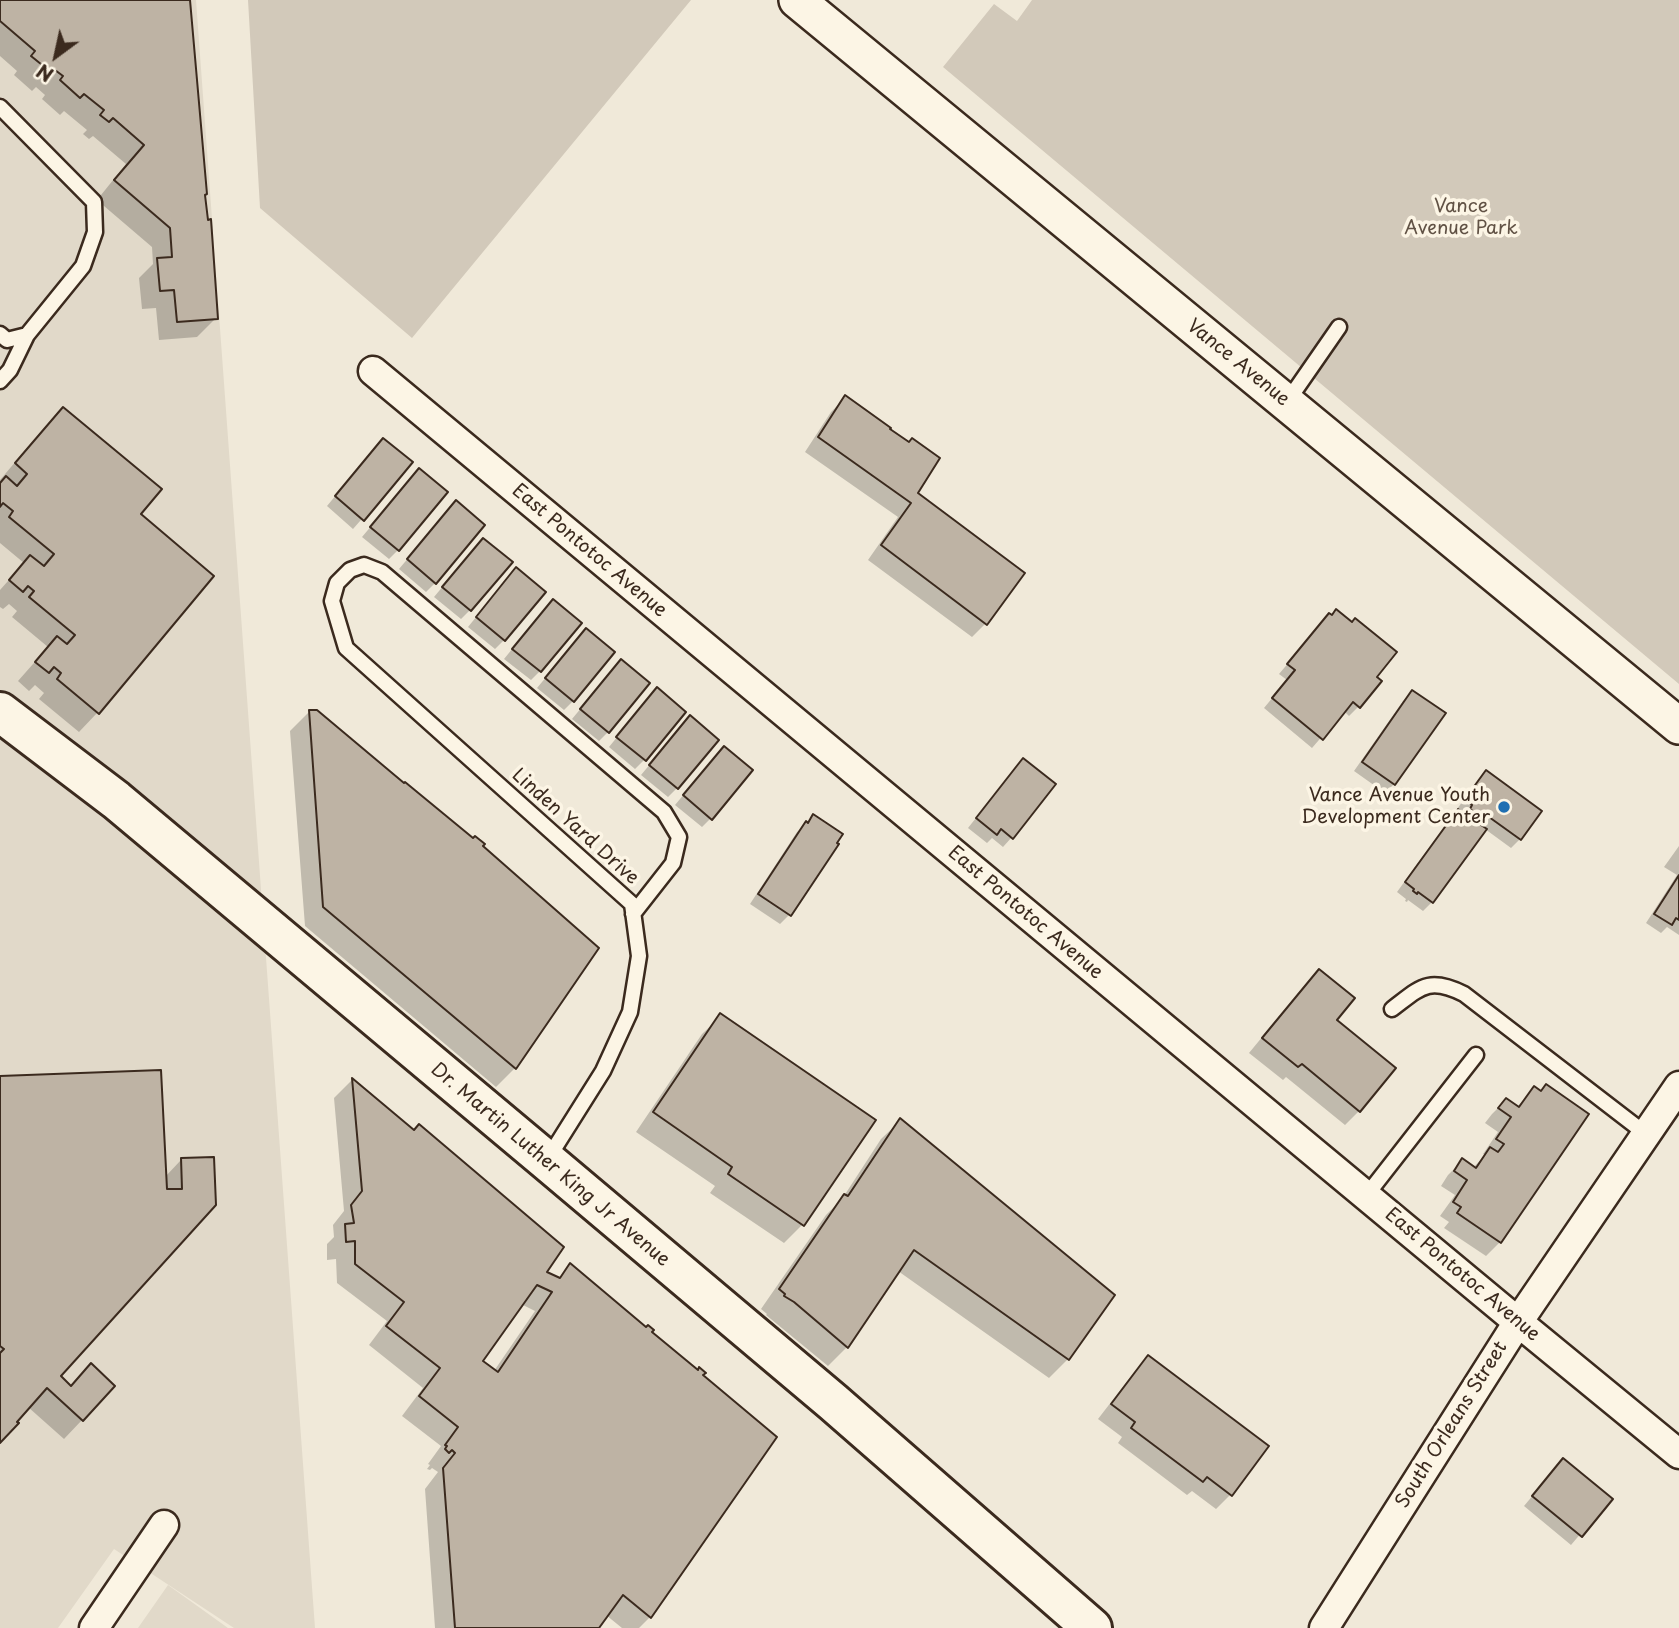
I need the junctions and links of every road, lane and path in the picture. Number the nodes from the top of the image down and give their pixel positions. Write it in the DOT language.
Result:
graph roads {
  1 [pos="797,0"];
  2 [pos="0,107"];
  3 [pos="1339,327"];
  4 [pos="0,334"];
  5 [pos="27,335"];
  6 [pos="373,371"];
  7 [pos="0,381"];
  8 [pos="1286,403"];
  9 [pos="0,712"];
  10 [pos="1679,726"];
  11 [pos="633,914"];
  12 [pos="1392,1009"];
  13 [pos="1476,1055"];
  14 [pos="1679,1086"];
  15 [pos="1646,1134"];
  16 [pos="547,1161"];
  17 [pos="1366,1196"];
  18 [pos="1518,1322"];
  19 [pos="1679,1454"];
  20 [pos="163,1525"];
  21 [pos="94,1628"];
  22 [pos="1092,1628"];
  23 [pos="1324,1628"];
  1 -- 8 [label="street, Vance Avenue"];
  2 -- 5 [label="lane"];
  3 -- 8 [label="lane"];
  4 -- 5 [label="lane"];
  5 -- 7 [label="lane"];
  6 -- 17 [label="street, East Pontotoc Avenue"];
  8 -- 10 [label="street, Vance Avenue"];
  9 -- 16 [label="main road, Dr. Martin Luther King Jr Avenue"];
  11 -- 11 [label="lane, Linden Yard Drive"];
  11 -- 16 [label="lane, Linden Yard Drive"];
  12 -- 15 [label="lane"];
  13 -- 17 [label="lane"];
  14 -- 15 [label="street, South Orleans Street"];
  15 -- 18 [label="street, South Orleans Street"];
  16 -- 22 [label="main road, Dr. Martin Luther King Jr Avenue"];
  17 -- 18 [label="street, East Pontotoc Avenue"];
  18 -- 19 [label="street, East Pontotoc Avenue"];
  18 -- 23 [label="street, South Orleans Street"];
  20 -- 21 [label="street"];
}
